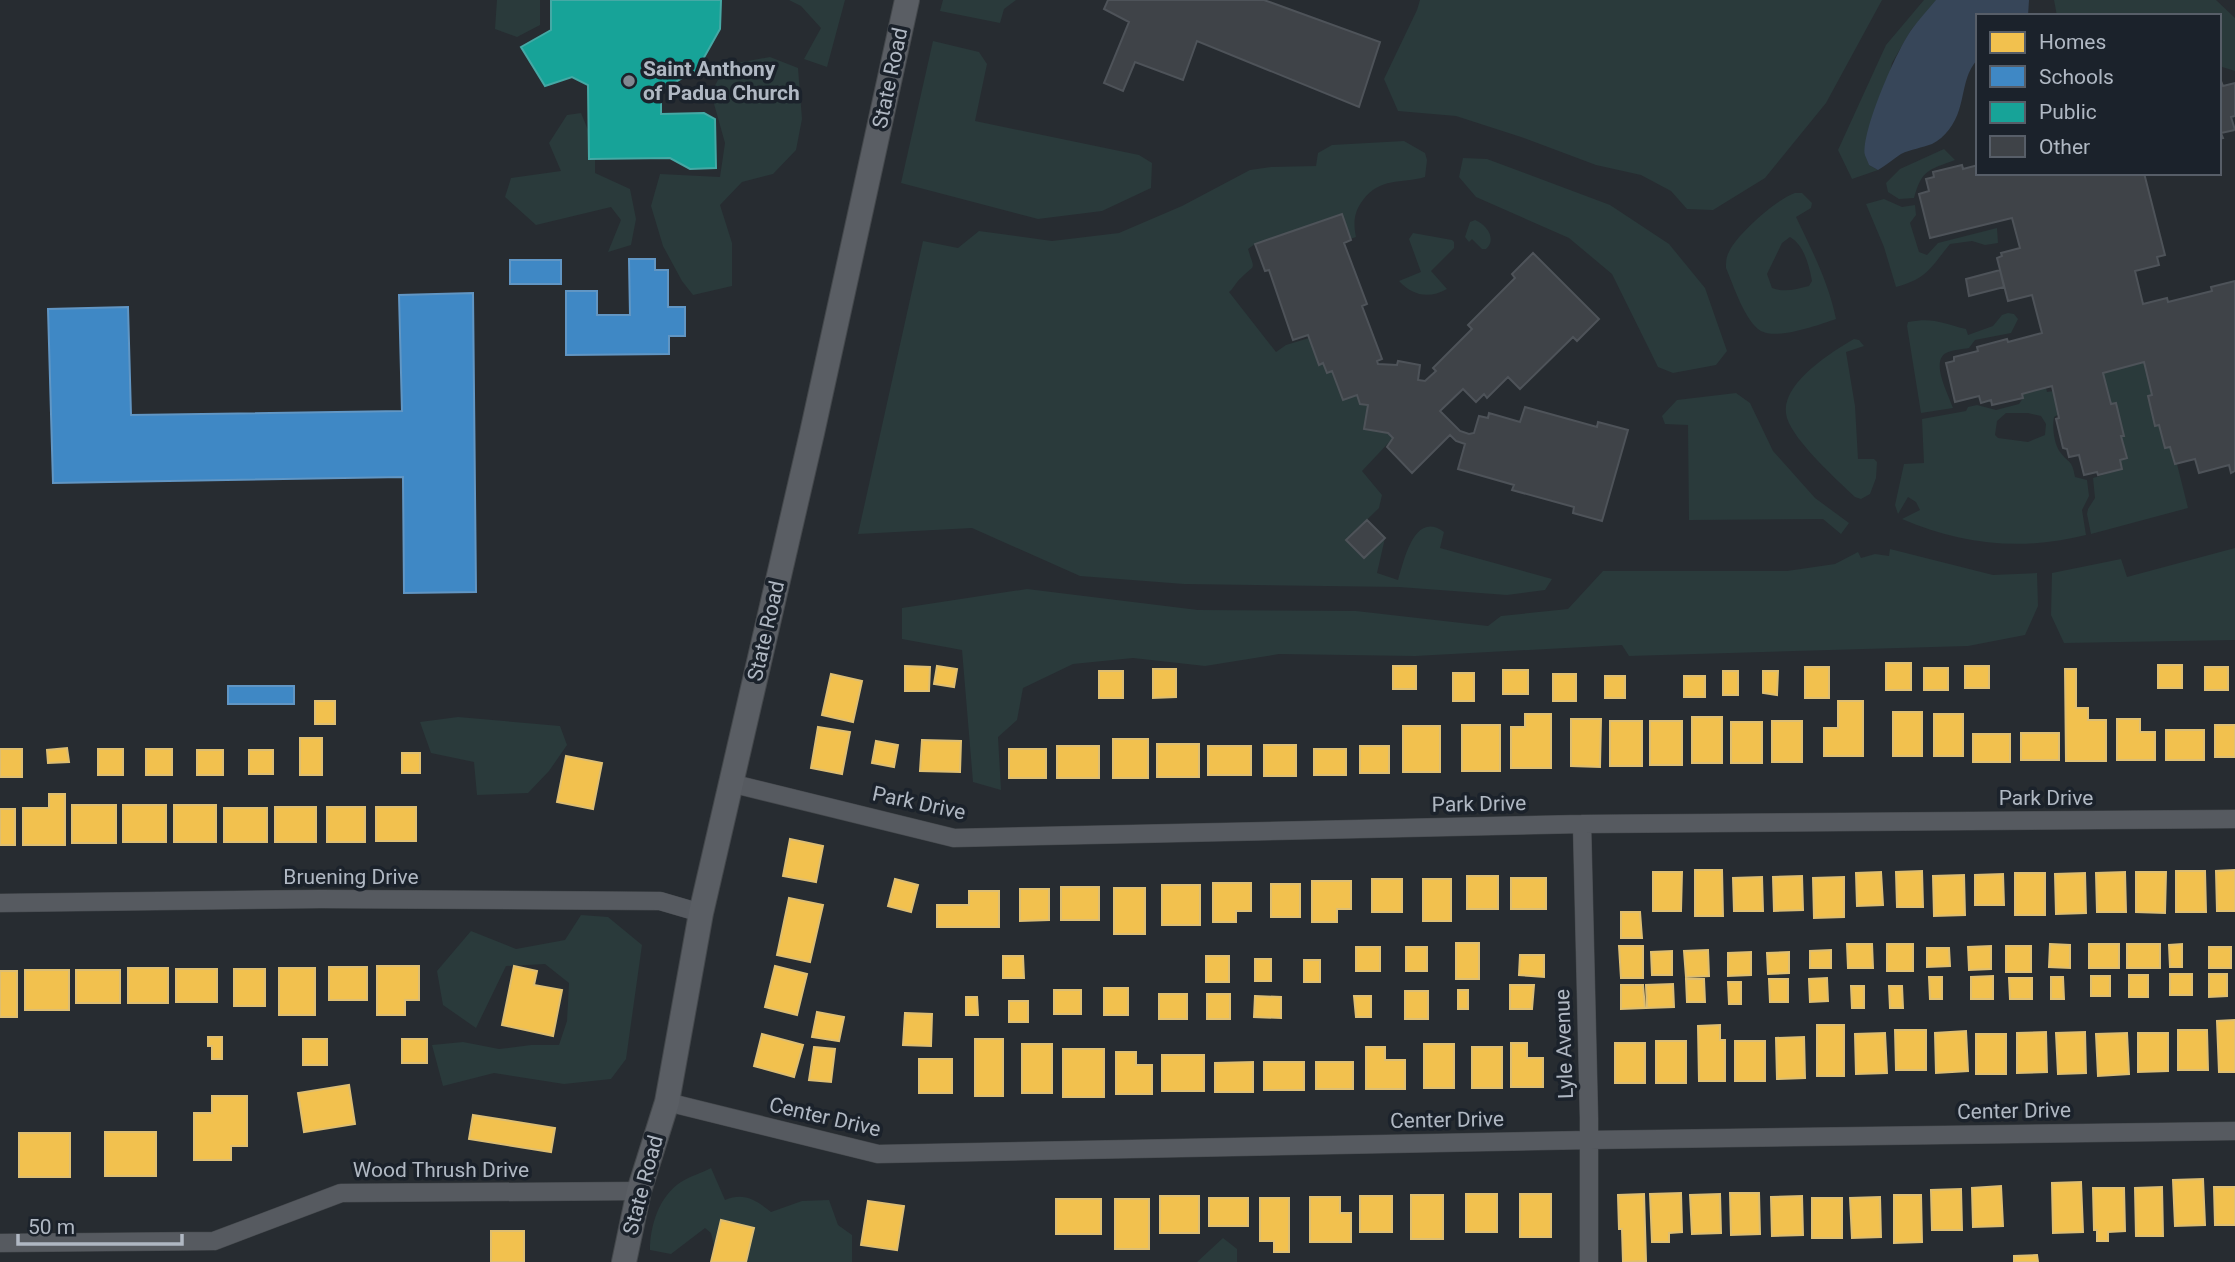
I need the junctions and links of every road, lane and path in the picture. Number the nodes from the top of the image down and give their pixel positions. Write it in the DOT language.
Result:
graph roads {
  1 [pos="907,0"];
  2 [pos="730,783"];
  3 [pos="2235,819"];
  4 [pos="1582,824"];
  5 [pos="0,903"];
  6 [pos="701,913"];
  7 [pos="667,1101"];
  8 [pos="2235,1131"];
  9 [pos="1589,1140"];
  10 [pos="639,1191"];
  11 [pos="0,1243"];
  12 [pos="624,1262"];
  13 [pos="1589,1262"];
  1 -- 2 [label="main road, State Road"];
  2 -- 4 [label="street, Park Drive"];
  2 -- 6 [label="main road, State Road"];
  3 -- 4 [label="street, Park Drive"];
  4 -- 9 [label="street, Lyle Avenue"];
  5 -- 6 [label="street, Bruening Drive"];
  6 -- 7 [label="main road, State Road"];
  7 -- 9 [label="street, Center Drive"];
  7 -- 10 [label="main road, State Road"];
  8 -- 9 [label="street, Center Drive"];
  9 -- 13 [label="street, Lyle Avenue"];
  10 -- 11 [label="street, Wood Thrush Drive"];
  10 -- 12 [label="main road, State Road"];
}
